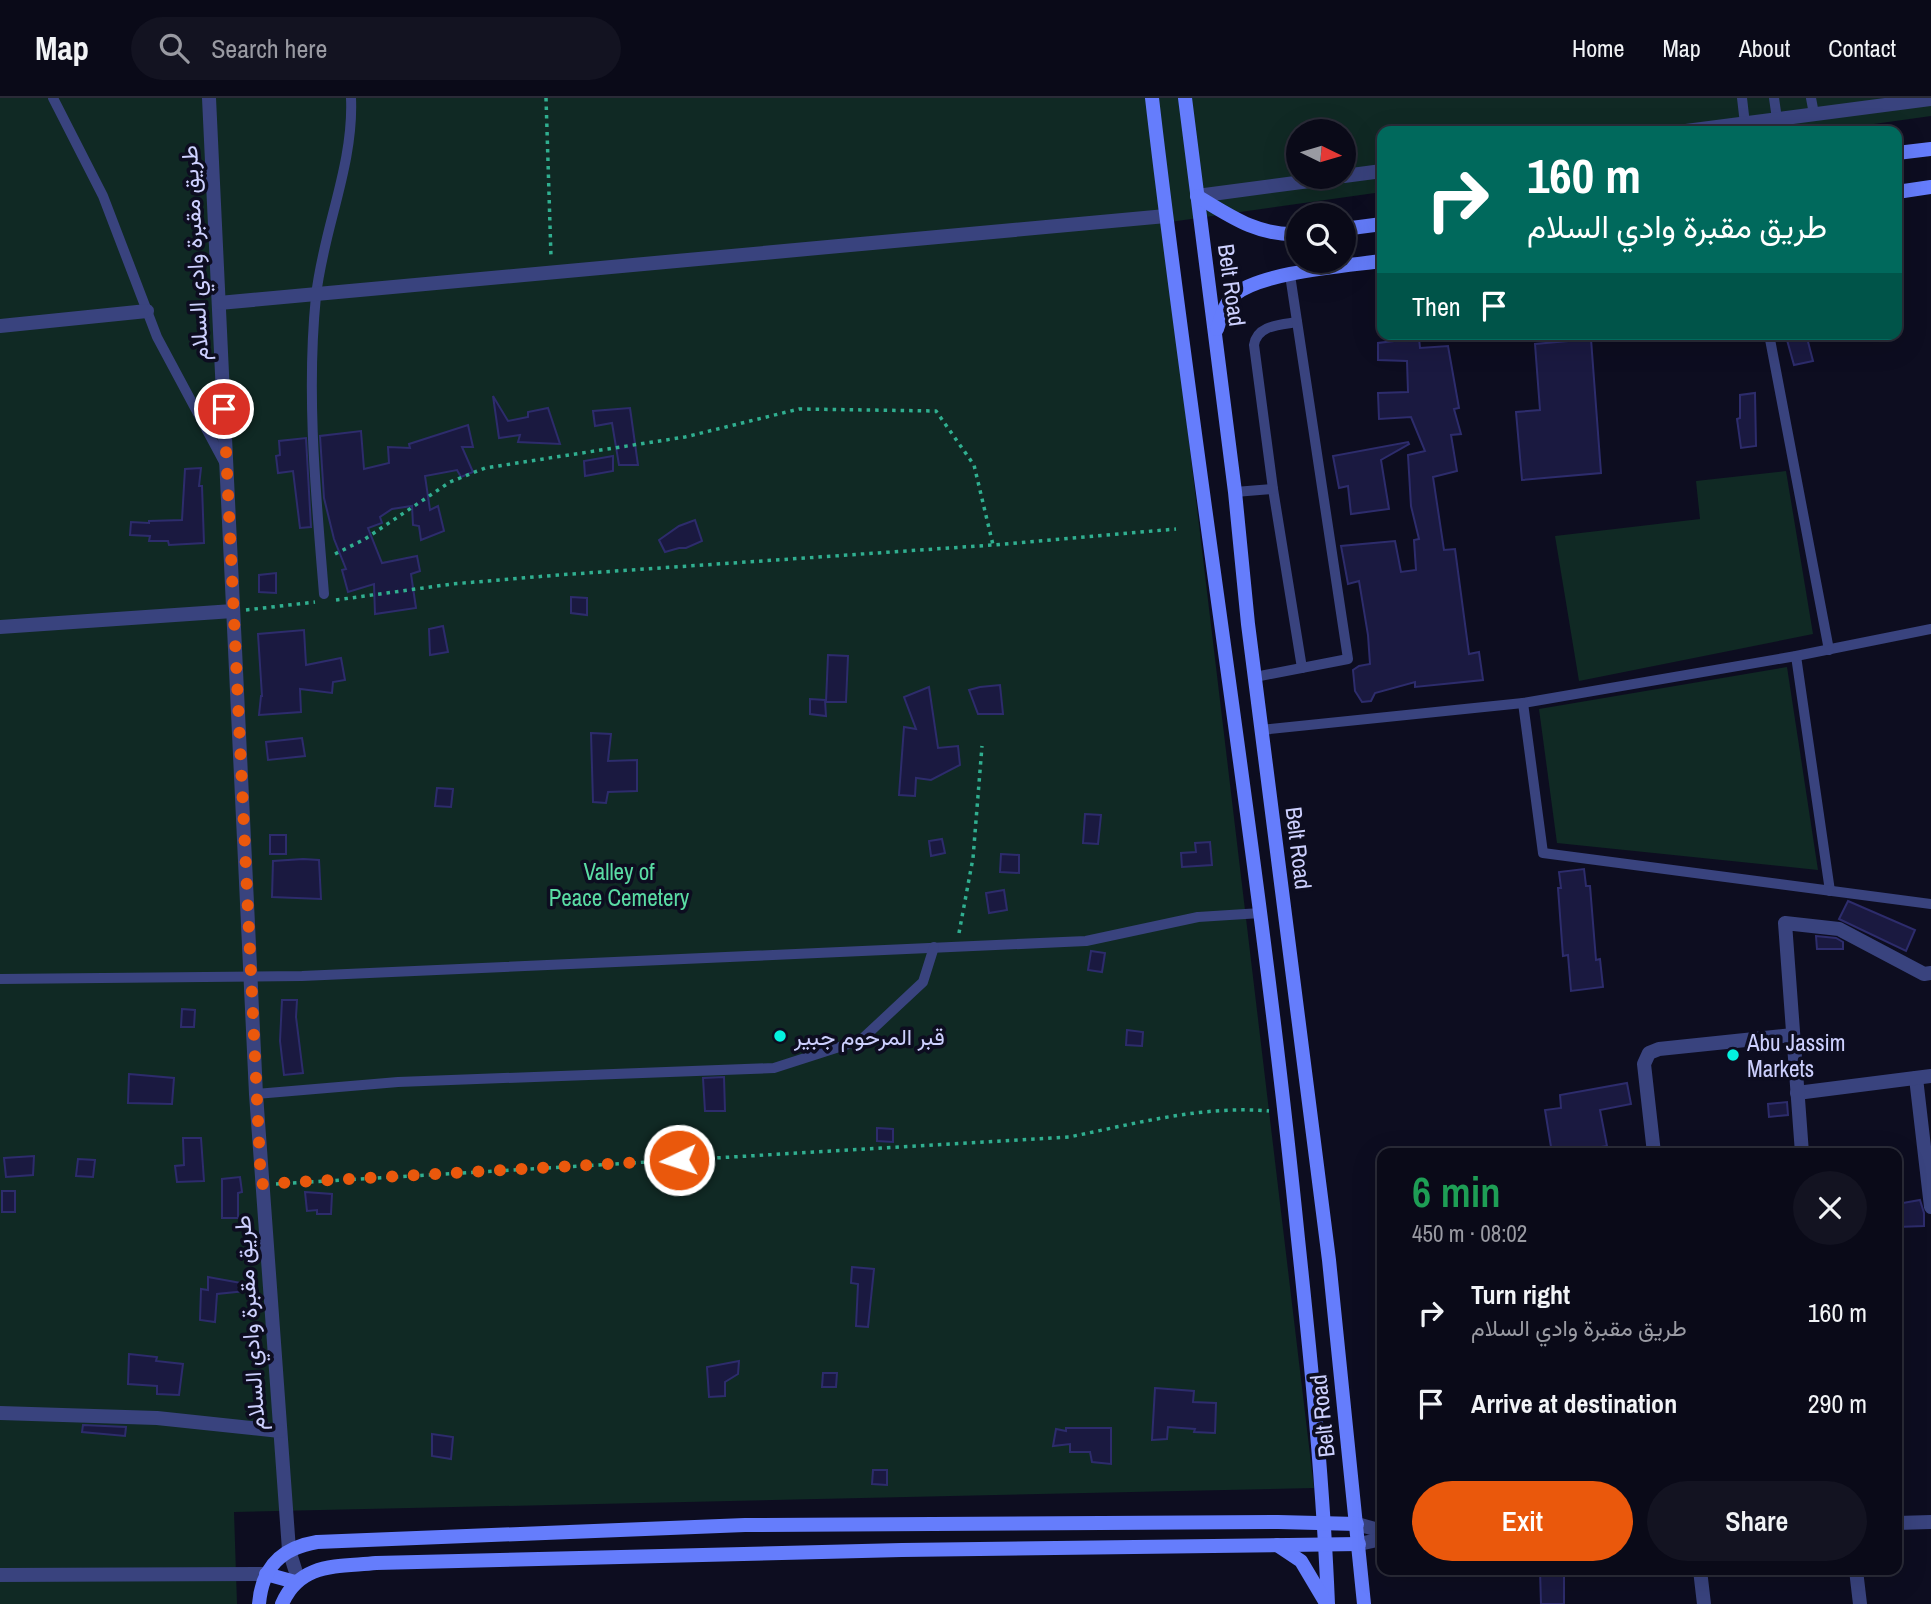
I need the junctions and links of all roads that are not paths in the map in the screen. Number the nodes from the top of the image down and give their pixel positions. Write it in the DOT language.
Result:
graph roads {
  1 [pos="53,98"];
  2 [pos="209,98"];
  3 [pos="351,98"];
  4 [pos="1152,98"];
  5 [pos="1185,98"];
  6 [pos="1742,98"];
  7 [pos="1774,98"];
  8 [pos="1811,98"];
  9 [pos="1931,99"];
  10 [pos="1814,114"];
  11 [pos="1777,119"];
  12 [pos="1745,124"];
  13 [pos="1728,126"];
  14 [pos="1931,149"];
  15 [pos="1902,152"];
  16 [pos="1377,172"];
  17 [pos="1356,174"];
  18 [pos="1286,184"];
  19 [pos="1931,187"];
  20 [pos="1902,191"];
  21 [pos="1197,196"];
  22 [pos="1166,216"];
  23 [pos="1377,224"];
  24 [pos="1356,227"];
  25 [pos="1286,233"];
  26 [pos="1377,262"];
  27 [pos="1290,275"];
  28 [pos="316,295"];
  29 [pos="219,303"];
  30 [pos="147,311"];
  31 [pos="1297,321"];
  32 [pos="0,326"];
  33 [pos="1216,333"];
  34 [pos="1770,340"];
  35 [pos="226,467"];
  36 [pos="1273,489"];
  37 [pos="1235,492"];
  38 [pos="324,594"];
  39 [pos="233,611"];
  40 [pos="0,628"];
  41 [pos="1931,629"];
  42 [pos="1829,650"];
  43 [pos="1796,656"];
  44 [pos="1302,668"];
  45 [pos="1255,677"];
  46 [pos="1523,703"];
  47 [pos="1261,730"];
  48 [pos="1830,891"];
  49 [pos="1931,904"];
  50 [pos="1261,913"];
  51 [pos="934,947"];
  52 [pos="1931,972"];
  53 [pos="250,977"];
  54 [pos="0,979"];
  55 [pos="1793,1035"];
  56 [pos="1924,1077"];
  57 [pos="1797,1093"];
  58 [pos="256,1094"];
  59 [pos="1653,1148"];
  60 [pos="1802,1148"];
  61 [pos="1931,1206"];
  62 [pos="0,1413"];
  63 [pos="280,1431"];
  64 [pos="1931,1522"];
  65 [pos="1902,1523"];
  66 [pos="1323,1524"];
  67 [pos="1357,1524"];
  68 [pos="745,1525"];
  69 [pos="783,1525"];
  70 [pos="1377,1530"];
  71 [pos="1377,1540"];
  72 [pos="1325,1544"];
  73 [pos="1359,1544"];
  74 [pos="1276,1545"];
  75 [pos="289,1550"];
  76 [pos="782,1553"];
  77 [pos="744,1554"];
  78 [pos="267,1574"];
  79 [pos="0,1575"];
  80 [pos="1701,1575"];
  81 [pos="1857,1575"];
  82 [pos="296,1581"];
  83 [pos="259,1604"];
  84 [pos="282,1604"];
  85 [pos="1327,1604"];
  86 [pos="1364,1604"];
  87 [pos="1704,1604"];
  88 [pos="1860,1604"];
  1 -- 30 [label="lane"];
  2 -- 29 [label="street, طريق مقبرة وادي السلام"];
  3 -- 28 [label="lane"];
  4 -- 22 [label="main road, Belt Road"];
  5 -- 21 [label="main road, Belt Road"];
  6 -- 12 [label="lane"];
  7 -- 11 [label="lane"];
  8 -- 10 [label="lane"];
  9 -- 10 [label="street"];
  10 -- 11 [label="street"];
  11 -- 12 [label="street"];
  12 -- 13 [label="street"];
  14 -- 15 [label="main road"];
  16 -- 17 [label="street"];
  18 -- 21 [label="street"];
  19 -- 20 [label="main road"];
  21 -- 25 [label="main road"];
  21 -- 33 [label="main road, Belt Road"];
  22 -- 28 [label="street"];
  22 -- 50 [label="main road, Belt Road"];
  23 -- 24 [label="main road"];
  26 -- 27 [label="main road"];
  27 -- 31 [label="lane"];
  27 -- 33 [label="main road"];
  28 -- 29 [label="street"];
  28 -- 38 [label="lane"];
  29 -- 35 [label="street, طريق مقبرة وادي السلام"];
  30 -- 32 [label="street"];
  30 -- 35 [label="lane"];
  31 -- 36 [label="lane"];
  31 -- 44 [label="lane"];
  33 -- 37 [label="main road, Belt Road"];
  34 -- 42 [label="lane"];
  35 -- 39 [label="street, طريق مقبرة وادي السلام"];
  36 -- 37 [label="lane"];
  36 -- 44 [label="lane"];
  37 -- 45 [label="main road, Belt Road"];
  39 -- 40 [label="street"];
  39 -- 53 [label="street, طريق مقبرة وادي السلام"];
  41 -- 42 [label="lane"];
  42 -- 43 [label="lane"];
  43 -- 46 [label="lane"];
  43 -- 48 [label="lane"];
  44 -- 45 [label="lane"];
  45 -- 47 [label="main road, Belt Road"];
  46 -- 47 [label="lane"];
  46 -- 48 [label="lane"];
  47 -- 67 [label="main road, Belt Road"];
  48 -- 49 [label="lane"];
  50 -- 51 [label="lane"];
  50 -- 66 [label="main road, Belt Road"];
  51 -- 53 [label="lane"];
  51 -- 58 [label="lane"];
  52 -- 55 [label="street"];
  53 -- 54 [label="lane"];
  53 -- 58 [label="street, طريق مقبرة وادي السلام"];
  55 -- 57 [label="street"];
  55 -- 59 [label="street"];
  56 -- 57 [label="street"];
  56 -- 61 [label="street"];
  57 -- 60 [label="street"];
  58 -- 63 [label="street, طريق مقبرة وادي السلام"];
  62 -- 63 [label="street"];
  63 -- 75 [label="street, طريق مقبرة وادي السلام"];
  64 -- 65 [label="street"];
  66 -- 67 [label="main road"];
  66 -- 69 [label="main road"];
  66 -- 72 [label="main road, Belt Road"];
  67 -- 70 [label="street"];
  67 -- 73 [label="main road, Belt Road"];
  68 -- 69 [label="main road"];
  68 -- 75 [label="main road"];
  68 -- 77 [label="main road"];
  69 -- 76 [label="main road"];
  71 -- 73 [label="street"];
  72 -- 73 [label="main road"];
  72 -- 74 [label="main road"];
  72 -- 85 [label="main road, Belt Road"];
  73 -- 86 [label="main road, Belt Road"];
  74 -- 76 [label="main road"];
  74 -- 85 [label="main road"];
  75 -- 78 [label="main road"];
  75 -- 82 [label="street, طريق مقبرة وادي السلام"];
  76 -- 77 [label="main road"];
  77 -- 82 [label="main road"];
  78 -- 79 [label="street"];
  78 -- 82 [label="main road"];
  78 -- 83 [label="main road"];
  80 -- 87 [label="street"];
  81 -- 88 [label="street"];
  82 -- 84 [label="main road"];
}
